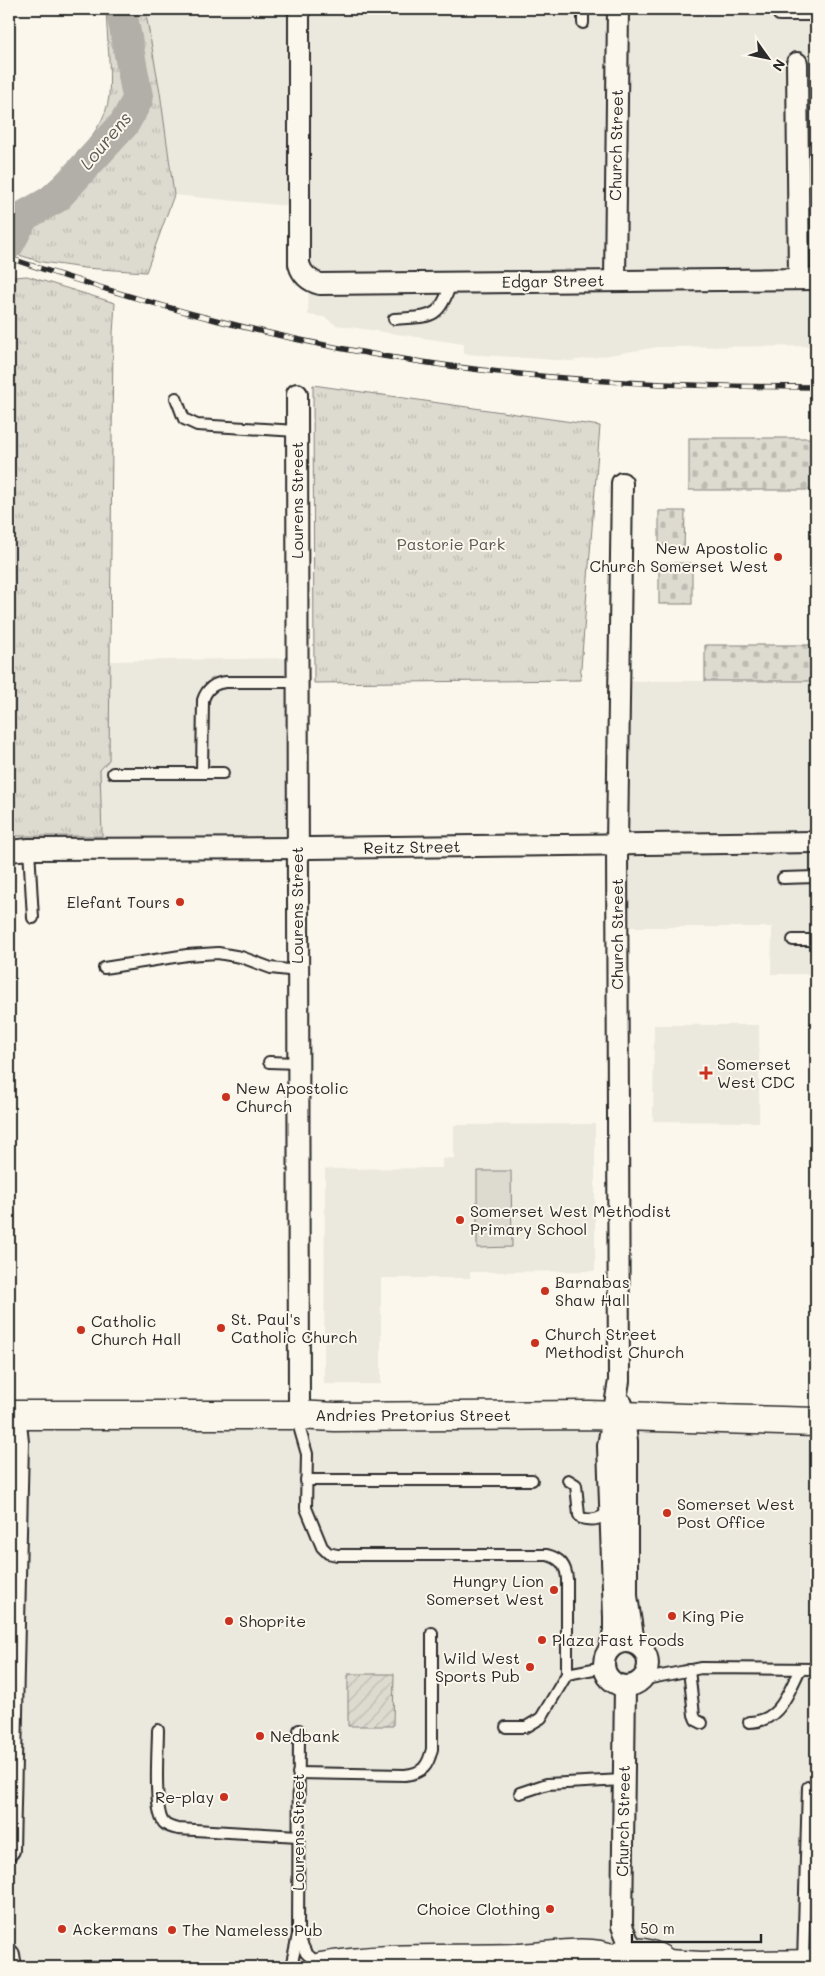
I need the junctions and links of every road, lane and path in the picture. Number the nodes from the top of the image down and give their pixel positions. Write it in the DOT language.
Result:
graph roads {
  1 [pos="299,9"];
  2 [pos="583,9"];
  3 [pos="618,9"];
  4 [pos="779,15"];
  5 [pos="816,15"];
  6 [pos="583,23"];
  7 [pos="798,63"];
  8 [pos="808,279"];
  9 [pos="615,281"];
  10 [pos="451,283"];
  11 [pos="394,319"];
  12 [pos="297,394"];
  13 [pos="176,398"];
  14 [pos="297,431"];
  15 [pos="622,483"];
  16 [pos="297,682"];
  17 [pos="113,773"];
  18 [pos="202,773"];
  19 [pos="224,773"];
  20 [pos="816,842"];
  21 [pos="617,845"];
  22 [pos="297,848"];
  23 [pos="29,849"];
  24 [pos="9,851"];
  25 [pos="816,877"];
  26 [pos="783,878"];
  27 [pos="33,918"];
  28 [pos="793,940"];
  29 [pos="816,940"];
  30 [pos="104,968"];
  31 [pos="297,971"];
  32 [pos="269,1062"];
  33 [pos="298,1063"];
  34 [pos="12,1415"];
  35 [pos="296,1415"];
  36 [pos="618,1416"];
  37 [pos="816,1422"];
  38 [pos="306,1480"];
  39 [pos="532,1480"];
  40 [pos="568,1480"];
  41 [pos="610,1506"];
  42 [pos="432,1633"];
  43 [pos="634,1643"];
  44 [pos="607,1658"];
  45 [pos="800,1669"];
  46 [pos="816,1669"];
  47 [pos="689,1670"];
  48 [pos="567,1674"];
  49 [pos="633,1683"];
  50 [pos="749,1722"];
  51 [pos="702,1723"];
  52 [pos="506,1727"];
  53 [pos="158,1730"];
  54 [pos="298,1730"];
  55 [pos="298,1773"];
  56 [pos="623,1780"];
  57 [pos="808,1787"];
  58 [pos="520,1793"];
  59 [pos="298,1836"];
  60 [pos="9,1850"];
  61 [pos="816,1850"];
  62 [pos="806,1857"];
  63 [pos="298,1935"];
  64 [pos="9,1955"];
  65 [pos="538,1958"];
  66 [pos="619,1959"];
  67 [pos="810,1964"];
  68 [pos="333,1966"];
  69 [pos="668,1966"];
  70 [pos="11,1967"];
  71 [pos="84,1967"];
  72 [pos="121,1967"];
  73 [pos="291,1967"];
  74 [pos="570,1967"];
  1 -- 10 [label="street, Edgar Street"];
  2 -- 6 [label="lane"];
  3 -- 9 [label="street, Church Street"];
  4 -- 5 [label="lane"];
  7 -- 8 [label="street, Edgar Street"];
  8 -- 9 [label="street, Edgar Street"];
  9 -- 10 [label="street, Edgar Street"];
  10 -- 11 [label="lane"];
  12 -- 14 [label="street, Lourens Street"];
  13 -- 14 [label="lane"];
  14 -- 16 [label="street, Lourens Street"];
  15 -- 21 [label="street, Church Street"];
  16 -- 18 [label="lane"];
  16 -- 22 [label="street, Lourens Street"];
  17 -- 18 [label="lane"];
  18 -- 19 [label="lane"];
  20 -- 21 [label="street, Reitz Street"];
  21 -- 22 [label="street, Reitz Street"];
  21 -- 36 [label="street, Church Street"];
  22 -- 23 [label="street, Reitz Street"];
  22 -- 31 [label="street, Lourens Street"];
  23 -- 24 [label="street, Reitz Street"];
  23 -- 27 [label="lane"];
  25 -- 26 [label="lane"];
  28 -- 29 [label="lane"];
  30 -- 31 [label="lane"];
  31 -- 33 [label="street, Lourens Street"];
  32 -- 33 [label="lane"];
  33 -- 35 [label="street, Lourens Street"];
  34 -- 35 [label="street, Andries Pretorius Street"];
  34 -- 60 [label="street"];
  35 -- 36 [label="street, Andries Pretorius Street"];
  35 -- 38 [label="lane"];
  36 -- 37 [label="street, Andries Pretorius Street"];
  36 -- 41 [label="street, Church Street"];
  36 -- 43 [label="street, Church Street"];
  38 -- 39 [label="lane"];
  38 -- 48 [label="lane"];
  40 -- 41 [label="lane"];
  41 -- 44 [label="street, Church Street"];
  42 -- 55 [label="lane"];
  43 -- 44 [label="street"];
  43 -- 49 [label="street, Church Street"];
  44 -- 48 [label="lane"];
  44 -- 49 [label="street"];
  45 -- 46 [label="lane"];
  45 -- 47 [label="lane"];
  45 -- 50 [label="lane"];
  47 -- 49 [label="lane"];
  47 -- 51 [label="lane"];
  48 -- 52 [label="lane"];
  49 -- 56 [label="street, Church Street"];
  53 -- 59 [label="lane"];
  54 -- 55 [label="lane, Lourens Street"];
  55 -- 59 [label="lane, Lourens Street"];
  56 -- 58 [label="lane"];
  56 -- 66 [label="street, Church Street"];
  57 -- 62 [label="lane"];
  59 -- 63 [label="lane, Lourens Street"];
  61 -- 62 [label="lane"];
  62 -- 67 [label="lane"];
  63 -- 68 [label="lane, Lourens Street"];
  63 -- 73 [label="lane, Lourens Street"];
  64 -- 70 [label="street"];
  65 -- 66 [label="street"];
  65 -- 68 [label="street"];
  65 -- 74 [label="street"];
  66 -- 69 [label="street"];
  67 -- 69 [label="street"];
  71 -- 72 [label="lane"];
}
